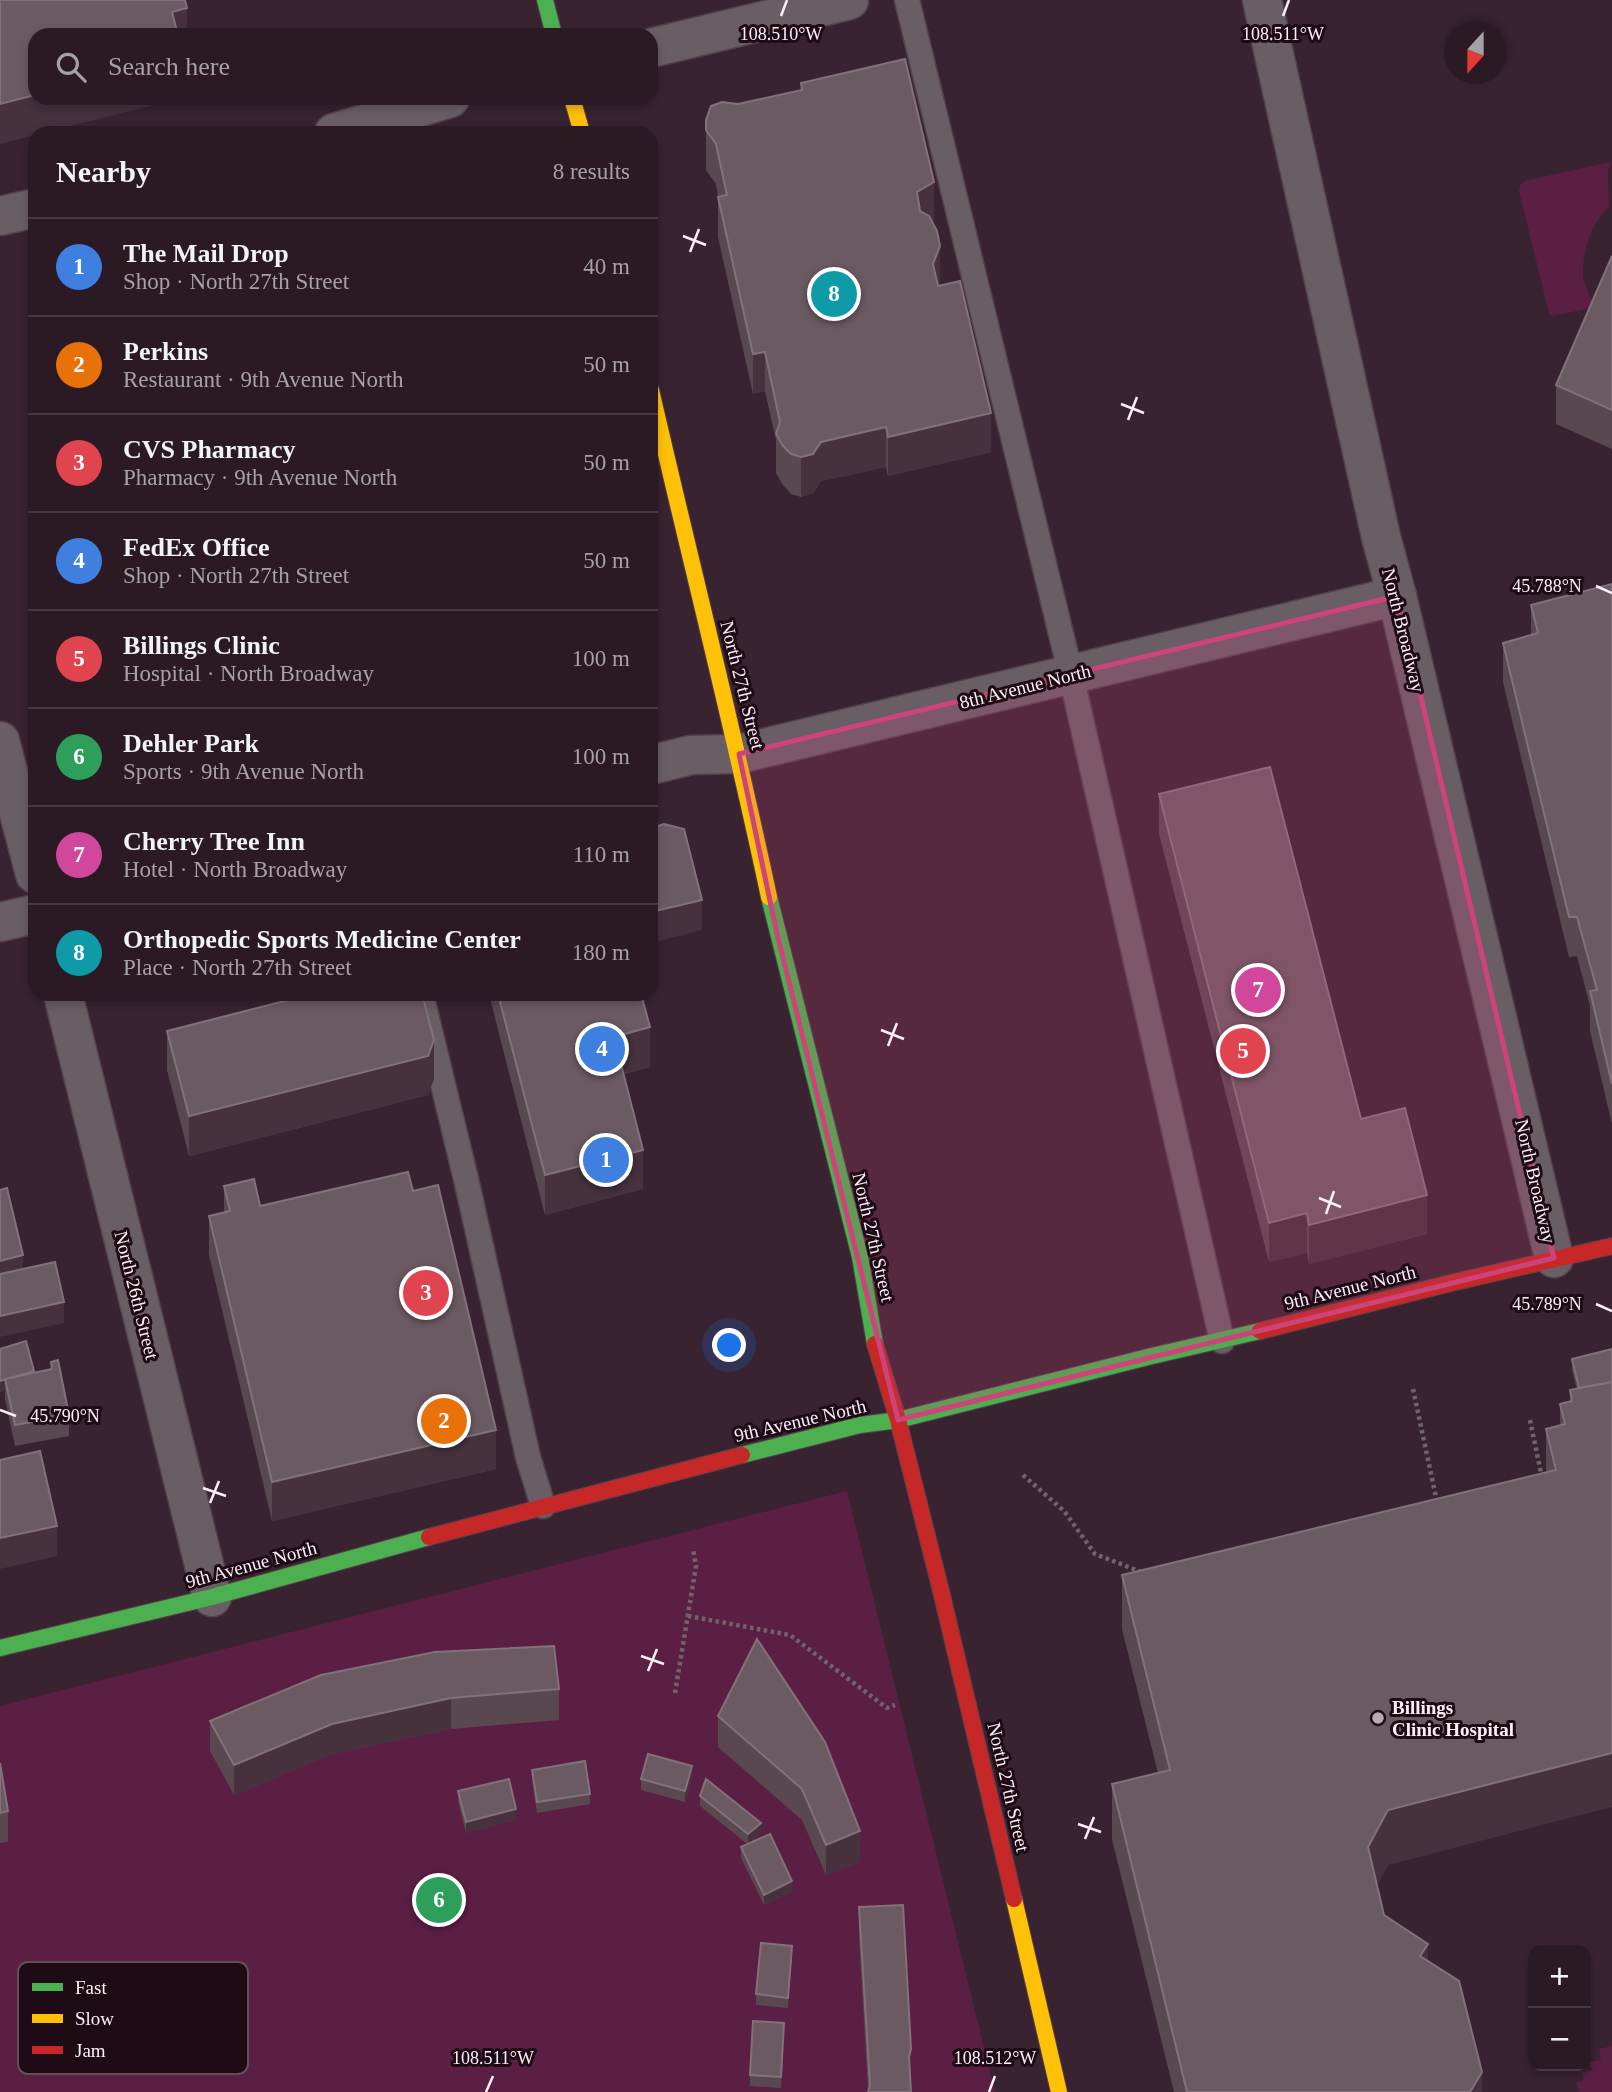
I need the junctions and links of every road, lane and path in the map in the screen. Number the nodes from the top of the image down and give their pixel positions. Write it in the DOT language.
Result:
graph roads {
  1 [pos="545,0"];
  2 [pos="849,0"];
  3 [pos="907,0"];
  4 [pos="1262,0"];
  5 [pos="552,28"];
  6 [pos="658,46"];
  7 [pos="427,105"];
  8 [pos="574,105"];
  9 [pos="357,126"];
  10 [pos="580,126"];
  11 [pos="28,210"];
  12 [pos="0,216"];
  13 [pos="658,421"];
  14 [pos="1397,596"];
  15 [pos="1071,675"];
  16 [pos="0,741"];
  17 [pos="739,754"];
  18 [pos="658,763"];
  19 [pos="28,847"];
  20 [pos="28,916"];
  21 [pos="0,922"];
  22 [pos="65,1001"];
  23 [pos="423,1001"];
  24 [pos="1612,1246"];
  25 [pos="1554,1258"];
  26 [pos="1222,1341"];
  27 [pos="1413,1389"];
  28 [pos="898,1420"];
  29 [pos="1530,1420"];
  30 [pos="1023,1475"];
  31 [pos="1543,1482"];
  32 [pos="542,1506"];
  33 [pos="1438,1506"];
  34 [pos="693,1549"];
  35 [pos="1154,1576"];
  36 [pos="212,1597"];
  37 [pos="688,1616"];
  38 [pos="0,1648"];
  39 [pos="675,1693"];
  40 [pos="895,1705"];
  41 [pos="1059,2092"];
  1 -- 5 [label="main road"];
  2 -- 6 [label="street"];
  3 -- 15 [label="lane"];
  4 -- 14 [label="street, North Broadway"];
  7 -- 9 [label="street"];
  8 -- 10 [label="main road"];
  11 -- 12 [label="street"];
  13 -- 17 [label="main road, North 27th Street"];
  14 -- 15 [label="street, 8th Avenue North"];
  14 -- 25 [label="street, North Broadway"];
  15 -- 17 [label="street, 8th Avenue North"];
  15 -- 26 [label="lane"];
  16 -- 19 [label="street"];
  17 -- 18 [label="street, 8th Avenue North"];
  17 -- 28 [label="main road, North 27th Street"];
  20 -- 21 [label="street"];
  22 -- 36 [label="street, North 26th Street"];
  23 -- 32 [label="lane"];
  24 -- 25 [label="main road, 9th Avenue North"];
  25 -- 26 [label="main road, 9th Avenue North"];
  26 -- 28 [label="main road, 9th Avenue North"];
  27 -- 33 [label="path"];
  28 -- 32 [label="main road, 9th Avenue North"];
  28 -- 41 [label="main road, North 27th Street"];
  29 -- 31 [label="path"];
  30 -- 35 [label="path"];
  32 -- 36 [label="main road, 9th Avenue North"];
  34 -- 37 [label="path"];
  36 -- 38 [label="main road, 9th Avenue North"];
  37 -- 39 [label="path"];
  37 -- 40 [label="path"];
}
